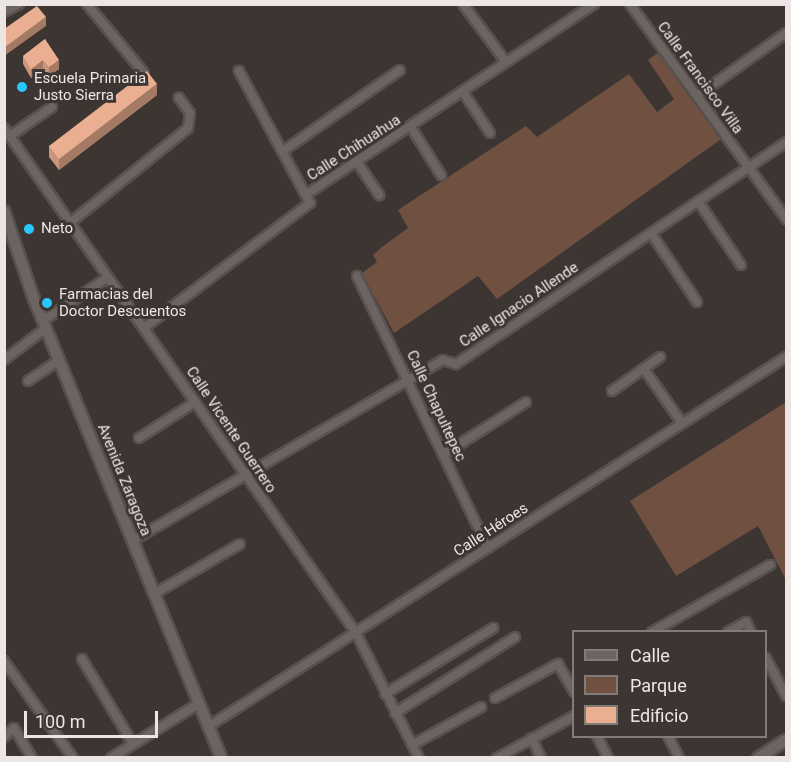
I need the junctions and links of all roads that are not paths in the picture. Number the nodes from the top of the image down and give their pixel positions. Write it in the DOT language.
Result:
graph roads {
  1 [pos="19,4"];
  2 [pos="87,4"];
  3 [pos="463,4"];
  4 [pos="594,4"];
  5 [pos="630,4"];
  6 [pos="4,12"];
  7 [pos="786,33"];
  8 [pos="506,62"];
  9 [pos="400,70"];
  10 [pos="239,71"];
  11 [pos="144,73"];
  12 [pos="463,93"];
  13 [pos="697,96"];
  14 [pos="179,98"];
  15 [pos="52,107"];
  16 [pos="411,127"];
  17 [pos="4,128"];
  18 [pos="490,133"];
  19 [pos="10,136"];
  20 [pos="786,142"];
  21 [pos="284,151"];
  22 [pos="357,162"];
  23 [pos="749,167"];
  24 [pos="441,175"];
  25 [pos="307,194"];
  26 [pos="379,195"];
  27 [pos="698,201"];
  28 [pos="4,211"];
  29 [pos="786,219"];
  30 [pos="70,223"];
  31 [pos="651,233"];
  32 [pos="741,265"];
  33 [pos="357,276"];
  34 [pos="108,277"];
  35 [pos="697,302"];
  36 [pos="44,324"];
  37 [pos="144,328"];
  38 [pos="660,357"];
  39 [pos="786,357"];
  40 [pos="4,360"];
  41 [pos="59,360"];
  42 [pos="644,369"];
  43 [pos="409,379"];
  44 [pos="28,381"];
  45 [pos="612,391"];
  46 [pos="195,402"];
  47 [pos="526,402"];
  48 [pos="682,423"];
  49 [pos="138,438"];
  50 [pos="444,454"];
  51 [pos="246,476"];
  52 [pos="132,541"];
  53 [pos="240,544"];
  54 [pos="488,548"];
  55 [pos="770,565"];
  56 [pos="154,594"];
  57 [pos="493,628"];
  58 [pos="656,630"];
  59 [pos="732,630"];
  60 [pos="750,630"];
  61 [pos="356,633"];
  62 [pos="515,637"];
  63 [pos="82,659"];
  64 [pos="4,661"];
  65 [pos="767,662"];
  66 [pos="570,678"];
  67 [pos="385,694"];
  68 [pos="786,696"];
  69 [pos="495,698"];
  70 [pos="198,704"];
  71 [pos="482,708"];
  72 [pos="395,713"];
  73 [pos="572,717"];
  74 [pos="209,726"];
  75 [pos="4,737"];
  76 [pos="532,738"];
  77 [pos="598,738"];
  78 [pos="669,738"];
  79 [pos="786,740"];
  80 [pos="133,744"];
  81 [pos="412,745"];
  82 [pos="759,757"];
  83 [pos="32,758"];
  84 [pos="73,758"];
  85 [pos="111,758"];
  86 [pos="221,758"];
  87 [pos="418,758"];
  88 [pos="497,758"];
  89 [pos="541,758"];
  90 [pos="608,758"];
  91 [pos="679,758"];
  1 -- 6 [label="street"];
  2 -- 11 [label="street"];
  3 -- 8 [label="street"];
  4 -- 8 [label="street, Calle Chihuahua"];
  5 -- 13 [label="street, Calle Francisco Villa"];
  7 -- 13 [label="street"];
  8 -- 12 [label="street, Calle Chihuahua"];
  9 -- 21 [label="street"];
  10 -- 21 [label="street"];
  12 -- 16 [label="street, Calle Chihuahua"];
  12 -- 18 [label="street"];
  13 -- 23 [label="street, Calle Francisco Villa"];
  14 -- 30 [label="street"];
  15 -- 19 [label="street"];
  16 -- 22 [label="street, Calle Chihuahua"];
  16 -- 24 [label="street"];
  17 -- 19 [label="street, Calle Vicente Guerrero"];
  19 -- 30 [label="street, Calle Vicente Guerrero"];
  20 -- 23 [label="street, Calle Ignacio Allende"];
  21 -- 25 [label="street"];
  22 -- 25 [label="street, Calle Chihuahua"];
  22 -- 26 [label="street"];
  23 -- 27 [label="street, Calle Ignacio Allende"];
  23 -- 29 [label="street, Calle Francisco Villa"];
  25 -- 37 [label="street, Calle Chihuahua"];
  27 -- 31 [label="street, Calle Ignacio Allende"];
  27 -- 32 [label="street"];
  28 -- 36 [label="main road, Avenida Zaragoza"];
  30 -- 34 [label="street, Calle Vicente Guerrero"];
  31 -- 35 [label="street"];
  31 -- 43 [label="street, Calle Ignacio Allende"];
  33 -- 43 [label="street, Calle Chapultepec"];
  34 -- 36 [label="street"];
  34 -- 37 [label="street, Calle Vicente Guerrero"];
  36 -- 40 [label="street"];
  36 -- 41 [label="main road, Avenida Zaragoza"];
  37 -- 46 [label="street, Calle Vicente Guerrero"];
  38 -- 42 [label="street"];
  39 -- 48 [label="street, Calle Héroes"];
  41 -- 44 [label="street"];
  41 -- 52 [label="main road, Avenida Zaragoza"];
  42 -- 45 [label="street"];
  42 -- 48 [label="street"];
  43 -- 50 [label="street, Calle Chapultepec"];
  43 -- 51 [label="street, Calle Ignacio Allende"];
  46 -- 49 [label="street"];
  46 -- 51 [label="street, Calle Vicente Guerrero"];
  47 -- 50 [label="street"];
  48 -- 54 [label="street, Calle Héroes"];
  50 -- 54 [label="street, Calle Chapultepec"];
  51 -- 52 [label="street, Calle Ignacio Allende"];
  51 -- 61 [label="street, Calle Vicente Guerrero"];
  52 -- 56 [label="main road, Avenida Zaragoza"];
  53 -- 56 [label="street"];
  54 -- 61 [label="street, Calle Héroes"];
  55 -- 58 [label="street"];
  56 -- 70 [label="main road, Avenida Zaragoza"];
  57 -- 67 [label="street"];
  59 -- 60 [label="street"];
  61 -- 67 [label="street, Calle Vicente Guerrero"];
  61 -- 74 [label="street, Calle Héroes"];
  62 -- 72 [label="street"];
  63 -- 80 [label="street"];
  64 -- 84 [label="street"];
  65 -- 68 [label="street"];
  66 -- 69 [label="street"];
  67 -- 72 [label="street, Calle Vicente Guerrero"];
  70 -- 74 [label="main road, Avenida Zaragoza"];
  70 -- 80 [label="street"];
  71 -- 81 [label="street"];
  72 -- 81 [label="street, Calle Vicente Guerrero"];
  73 -- 76 [label="street"];
  74 -- 86 [label="main road, Avenida Zaragoza"];
  75 -- 83 [label="street"];
  76 -- 88 [label="street"];
  76 -- 89 [label="street"];
  77 -- 90 [label="street"];
  78 -- 91 [label="street"];
  79 -- 82 [label="main road"];
  80 -- 85 [label="street"];
  81 -- 87 [label="street, Calle Vicente Guerrero"];
}
